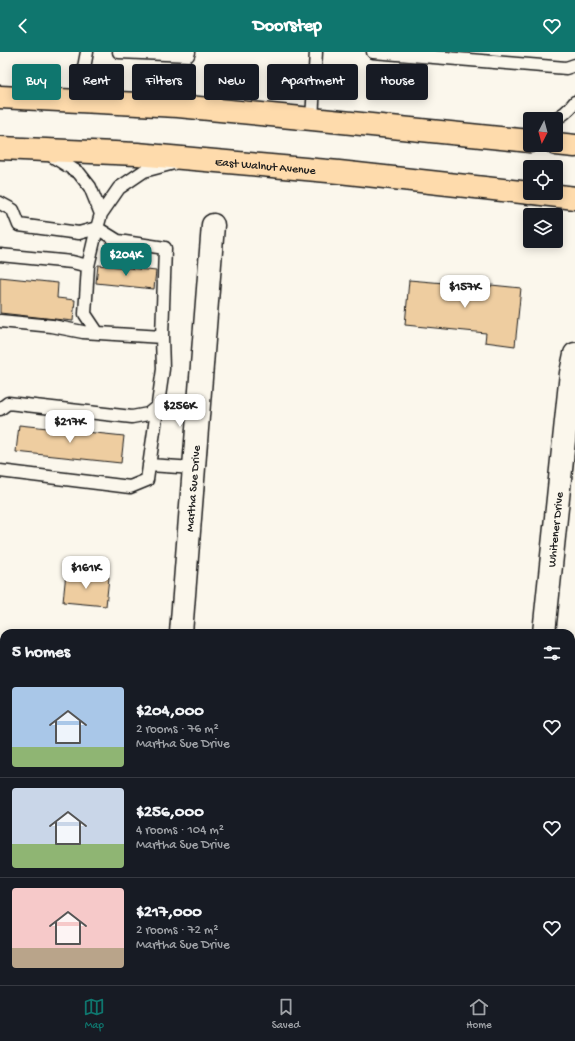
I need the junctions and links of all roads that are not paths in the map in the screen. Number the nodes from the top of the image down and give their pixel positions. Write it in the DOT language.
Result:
graph roads {
  1 [pos="88,52"];
  2 [pos="119,52"];
  3 [pos="188,52"];
  4 [pos="316,52"];
  5 [pos="373,52"];
  6 [pos="575,65"];
  7 [pos="0,97"];
  8 [pos="83,101"];
  9 [pos="575,102"];
  10 [pos="563,114"];
  11 [pos="312,119"];
  12 [pos="523,138"];
  13 [pos="563,145"];
  14 [pos="575,146"];
  15 [pos="0,148"];
  16 [pos="41,150"];
  17 [pos="189,159"];
  18 [pos="523,192"];
  19 [pos="563,197"];
  20 [pos="575,198"];
  21 [pos="0,203"];
  22 [pos="100,214"];
  23 [pos="213,225"];
  24 [pos="97,228"];
  25 [pos="0,256"];
  26 [pos="88,266"];
  27 [pos="0,322"];
  28 [pos="97,332"];
  29 [pos="162,337"];
  30 [pos="575,354"];
  31 [pos="158,406"];
  32 [pos="0,409"];
  33 [pos="149,465"];
  34 [pos="194,468"];
  35 [pos="0,471"];
  36 [pos="181,629"];
  37 [pos="544,629"];
  1 -- 8 [label="lane"];
  2 -- 3 [label="lane"];
  4 -- 11 [label="lane"];
  5 -- 6 [label="lane"];
  7 -- 8 [label="main road"];
  8 -- 11 [label="main road"];
  9 -- 10 [label="lane"];
  11 -- 12 [label="main road"];
  13 -- 14 [label="main road"];
  15 -- 16 [label="main road, East Walnut Avenue"];
  16 -- 17 [label="main road, East Walnut Avenue"];
  16 -- 22 [label="lane"];
  17 -- 18 [label="main road, East Walnut Avenue"];
  17 -- 22 [label="lane"];
  19 -- 20 [label="main road"];
  21 -- 24 [label="lane"];
  22 -- 24 [label="lane"];
  23 -- 34 [label="street, Martha Sue Drive"];
  24 -- 26 [label="lane"];
  24 -- 29 [label="lane"];
  25 -- 26 [label="lane"];
  26 -- 28 [label="lane"];
  27 -- 28 [label="lane"];
  28 -- 29 [label="lane"];
  29 -- 31 [label="lane"];
  30 -- 37 [label="street, Whitener Drive"];
  31 -- 32 [label="lane"];
  31 -- 33 [label="lane"];
  33 -- 34 [label="lane"];
  33 -- 35 [label="lane"];
  34 -- 36 [label="street, Martha Sue Drive"];
}
